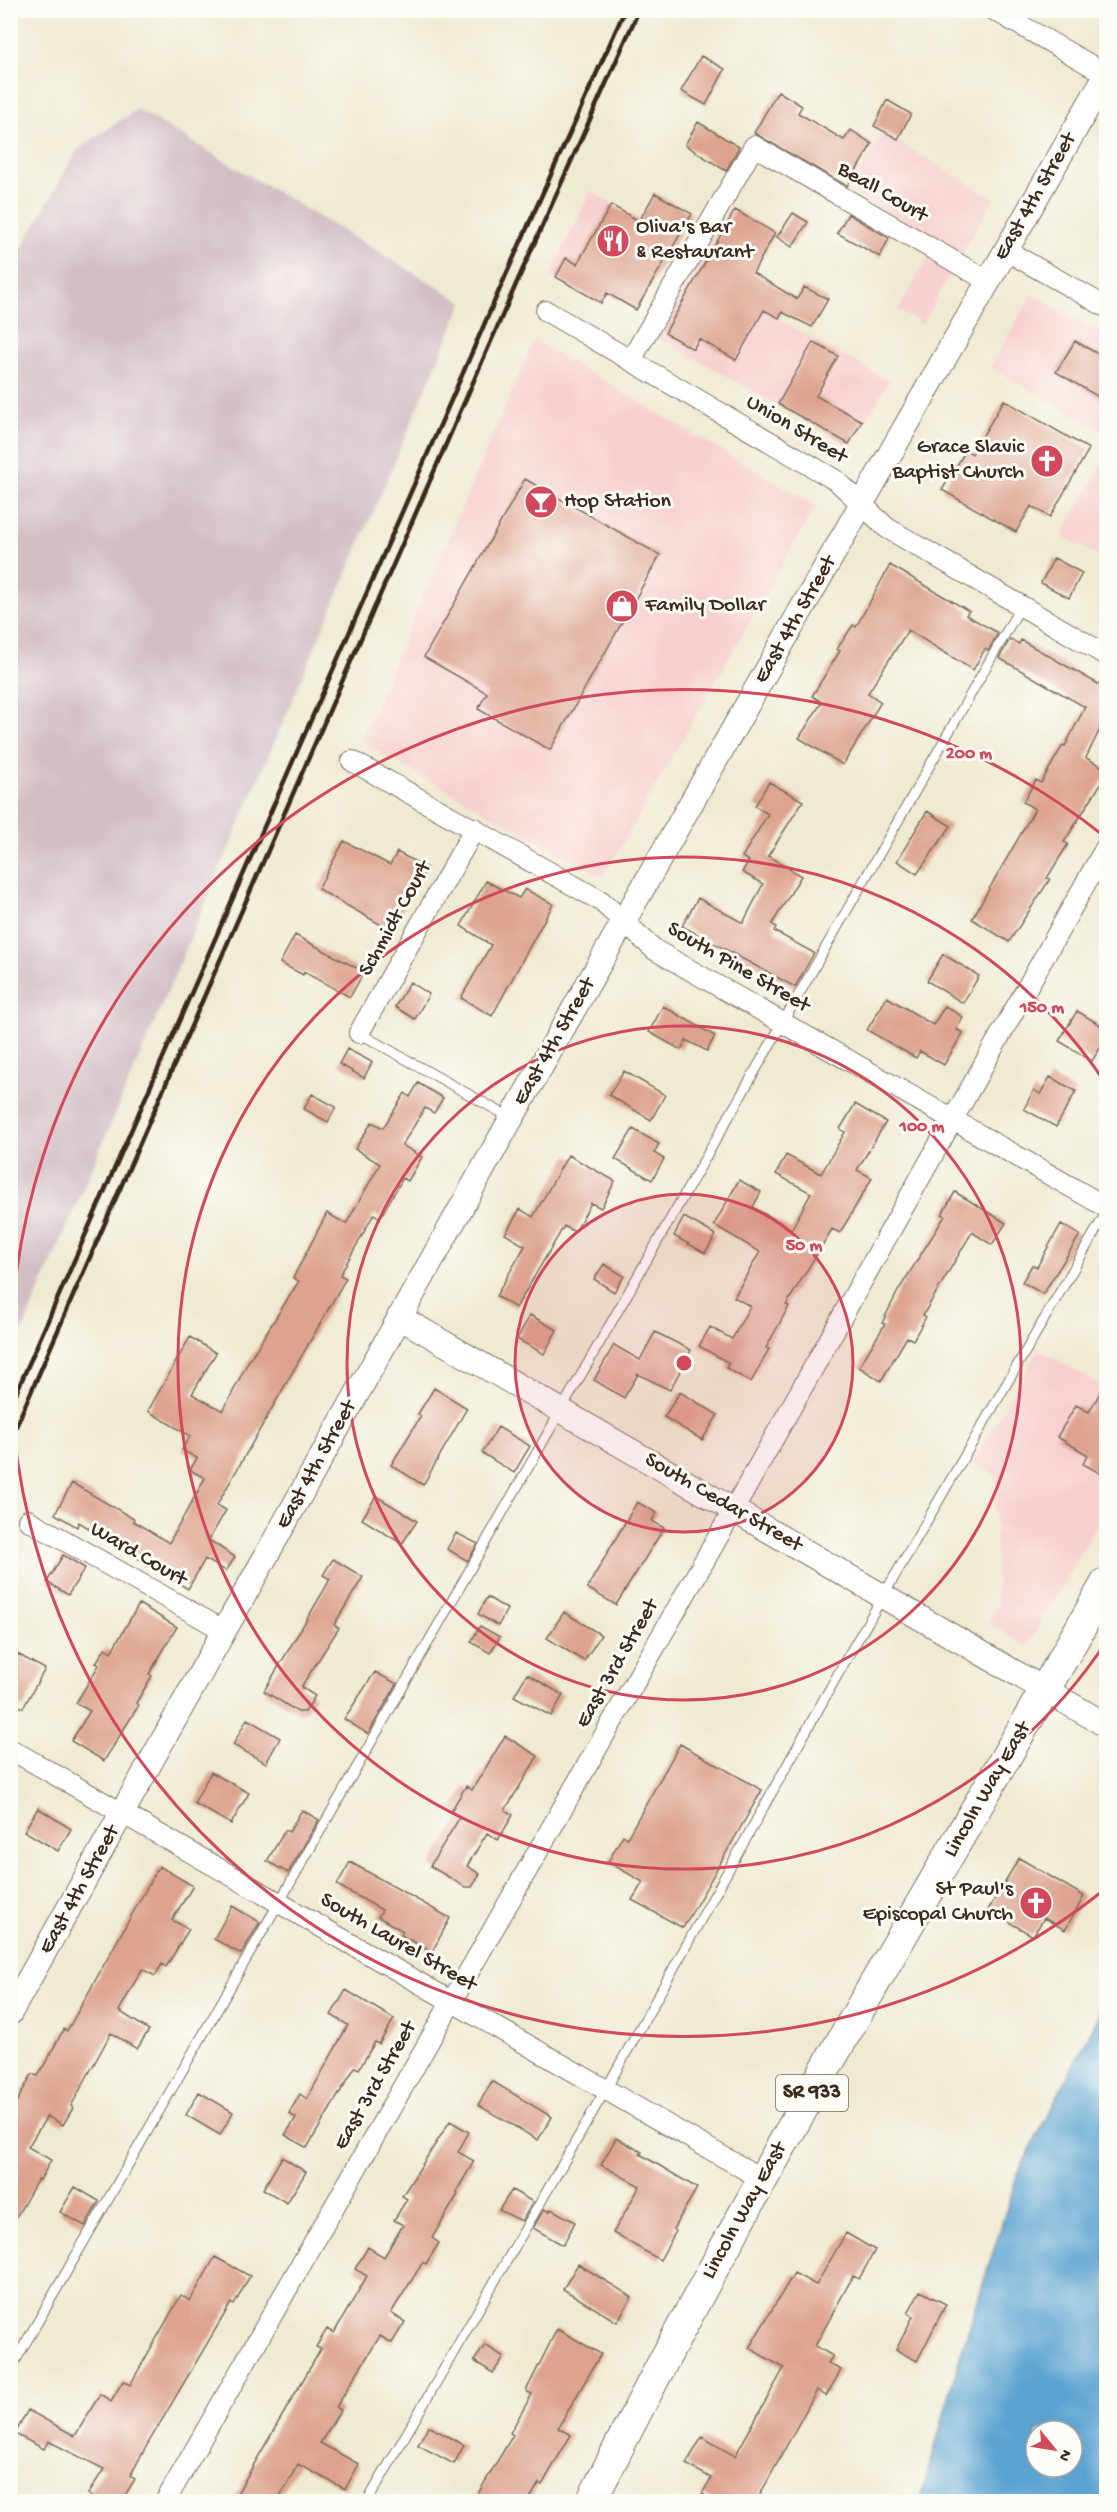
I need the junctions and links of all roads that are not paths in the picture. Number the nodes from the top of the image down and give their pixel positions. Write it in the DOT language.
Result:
graph roads {
  1 [pos="994,10"];
  2 [pos="1107,74"];
  3 [pos="1005,250"];
  4 [pos="987,281"];
  5 [pos="1107,307"];
  6 [pos="546,311"];
  7 [pos="631,360"];
  8 [pos="861,505"];
  9 [pos="1021,606"];
  10 [pos="1107,655"];
  11 [pos="352,761"];
  12 [pos="475,828"];
  13 [pos="1107,847"];
  14 [pos="624,922"];
  15 [pos="786,1023"];
  16 [pos="359,1033"];
  17 [pos="512,1119"];
  18 [pos="953,1119"];
  19 [pos="1107,1207"];
  20 [pos="1107,1213"];
  21 [pos="399,1317"];
  22 [pos="561,1410"];
  23 [pos="734,1509"];
  24 [pos="28,1520"];
  25 [pos="1107,1583"];
  26 [pos="883,1598"];
  27 [pos="225,1631"];
  28 [pos="1045,1691"];
  29 [pos="1107,1725"];
  30 [pos="10,1749"];
  31 [pos="123,1814"];
  32 [pos="280,1903"];
  33 [pos="452,2001"];
  34 [pos="10,2013"];
  35 [pos="606,2089"];
  36 [pos="762,2179"];
  37 [pos="10,2370"];
  38 [pos="165,2502"];
  39 [pos="367,2502"];
  40 [pos="591,2502"];
  1 -- 2 [label="street"];
  2 -- 3 [label="street, East 4th Street"];
  3 -- 4 [label="street, East 4th Street"];
  3 -- 5 [label="street"];
  4 -- 7 [label="street, Beall Court"];
  4 -- 8 [label="street, East 4th Street"];
  6 -- 7 [label="street, Union Street"];
  7 -- 8 [label="street, Union Street"];
  8 -- 9 [label="street, Union Street"];
  8 -- 14 [label="street, East 4th Street"];
  9 -- 10 [label="street, Union Street"];
  9 -- 15 [label="lane"];
  11 -- 12 [label="street, South Pine Street"];
  12 -- 14 [label="street, South Pine Street"];
  12 -- 16 [label="street, Schmidt Court"];
  13 -- 18 [label="street, East 3rd Street"];
  14 -- 15 [label="street, South Pine Street"];
  14 -- 17 [label="street, East 4th Street"];
  15 -- 18 [label="street, South Pine Street"];
  15 -- 22 [label="lane"];
  16 -- 17 [label="lane"];
  17 -- 21 [label="street, East 4th Street"];
  18 -- 19 [label="street, South Pine Street"];
  18 -- 23 [label="street, East 3rd Street"];
  20 -- 26 [label="lane"];
  21 -- 22 [label="street, South Cedar Street"];
  21 -- 27 [label="street, East 4th Street"];
  22 -- 23 [label="street, South Cedar Street"];
  22 -- 32 [label="lane"];
  23 -- 26 [label="street, South Cedar Street"];
  23 -- 33 [label="street, East 3rd Street"];
  24 -- 27 [label="street, Ward Court"];
  25 -- 28 [label="main road, Lincoln Way East / SR 933"];
  26 -- 28 [label="street, South Cedar Street"];
  26 -- 35 [label="lane"];
  27 -- 31 [label="street, East 4th Street"];
  28 -- 29 [label="street, South Cedar Street"];
  28 -- 36 [label="main road, Lincoln Way East / SR 933"];
  30 -- 31 [label="street, South Laurel Street"];
  31 -- 32 [label="street, South Laurel Street"];
  31 -- 34 [label="street, East 4th Street"];
  32 -- 33 [label="street, South Laurel Street"];
  32 -- 37 [label="lane"];
  33 -- 35 [label="street, South Laurel Street"];
  33 -- 38 [label="street, East 3rd Street"];
  35 -- 36 [label="street, South Laurel Street"];
  35 -- 39 [label="lane"];
  36 -- 40 [label="main road, Lincoln Way East / SR 933"];
}
